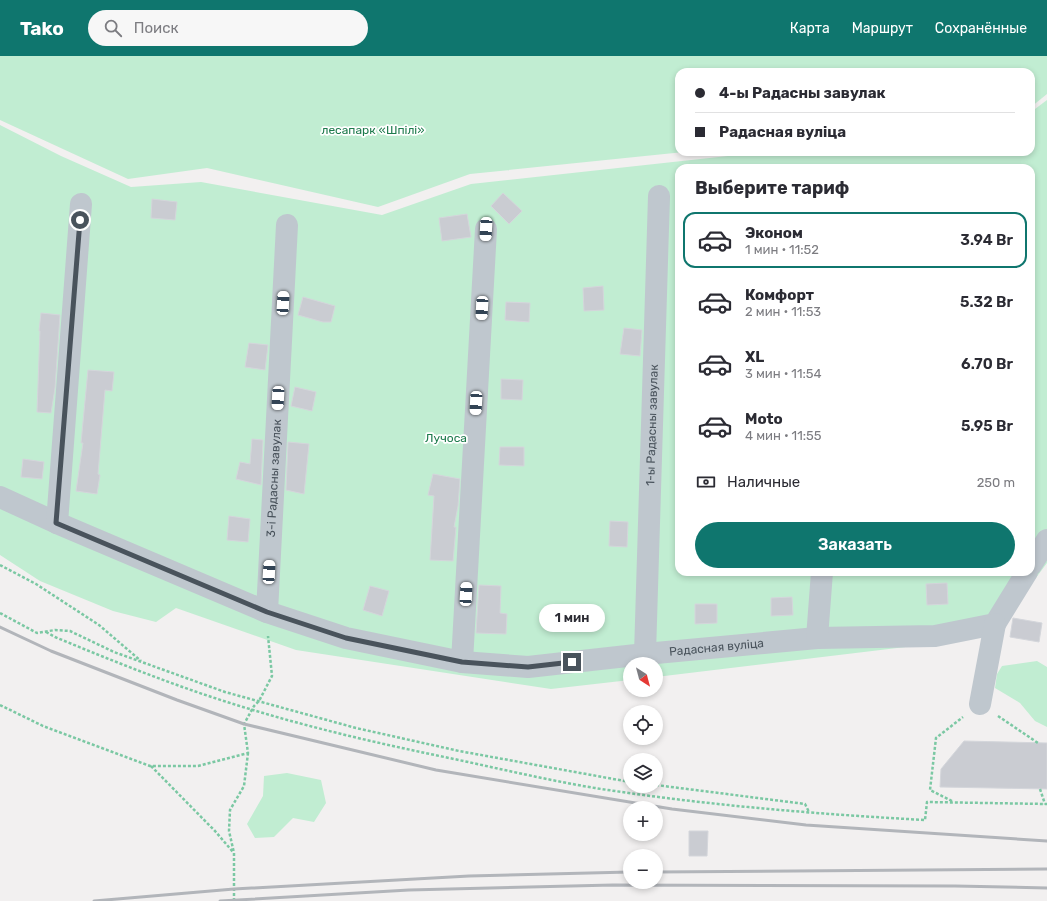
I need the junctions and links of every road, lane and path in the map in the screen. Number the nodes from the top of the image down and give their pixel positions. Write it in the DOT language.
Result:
graph roads {
  1 [pos="659,196"];
  2 [pos="81,204"];
  3 [pos="287,224"];
  4 [pos="486,229"];
  5 [pos="0,497"];
  6 [pos="56,523"];
  7 [pos="1047,540"];
  8 [pos="1035,559"];
  9 [pos="0,565"];
  10 [pos="822,576"];
  11 [pos="1025,576"];
  12 [pos="267,612"];
  13 [pos="0,613"];
  14 [pos="995,624"];
  15 [pos="46,632"];
  16 [pos="817,638"];
  17 [pos="645,654"];
  18 [pos="462,662"];
  19 [pos="143,663"];
  20 [pos="259,701"];
  21 [pos="980,704"];
  22 [pos="0,705"];
  23 [pos="252,710"];
  24 [pos="1038,743"];
  25 [pos="248,753"];
  26 [pos="150,766"];
  27 [pos="623,781"];
  28 [pos="663,786"];
  29 [pos="1040,789"];
  30 [pos="955,802"];
  31 [pos="1046,804"];
  32 [pos="809,813"];
  33 [pos="234,852"];
  34 [pos="234,901"];
  1 -- 17 [label="lane, 1-ы Радасны завулак"];
  2 -- 6 [label="lane"];
  3 -- 12 [label="lane, 3-і Радасны завулак"];
  4 -- 18 [label="lane"];
  5 -- 6 [label="lane, Радасная вуліца"];
  6 -- 12 [label="lane, Радасная вуліца"];
  7 -- 8 [label="lane"];
  9 -- 19 [label="path"];
  10 -- 16 [label="lane"];
  11 -- 14 [label="lane"];
  12 -- 18 [label="lane, Радасная вуліца"];
  12 -- 20 [label="path"];
  13 -- 15 [label="path"];
  14 -- 16 [label="lane, Радасная вуліца"];
  14 -- 21 [label="lane"];
  15 -- 19 [label="path"];
  15 -- 23 [label="path"];
  16 -- 17 [label="lane, Радасная вуліца"];
  17 -- 18 [label="lane, Радасная вуліца"];
  19 -- 20 [label="path"];
  20 -- 23 [label="path"];
  20 -- 27 [label="path"];
  21 -- 24 [label="path"];
  21 -- 30 [label="path"];
  22 -- 26 [label="path"];
  23 -- 25 [label="path"];
  23 -- 32 [label="path"];
  25 -- 26 [label="path"];
  25 -- 33 [label="path"];
  26 -- 33 [label="path"];
  28 -- 32 [label="path"];
  29 -- 31 [label="path"];
  30 -- 31 [label="path"];
  30 -- 32 [label="path"];
  33 -- 34 [label="path"];
}
